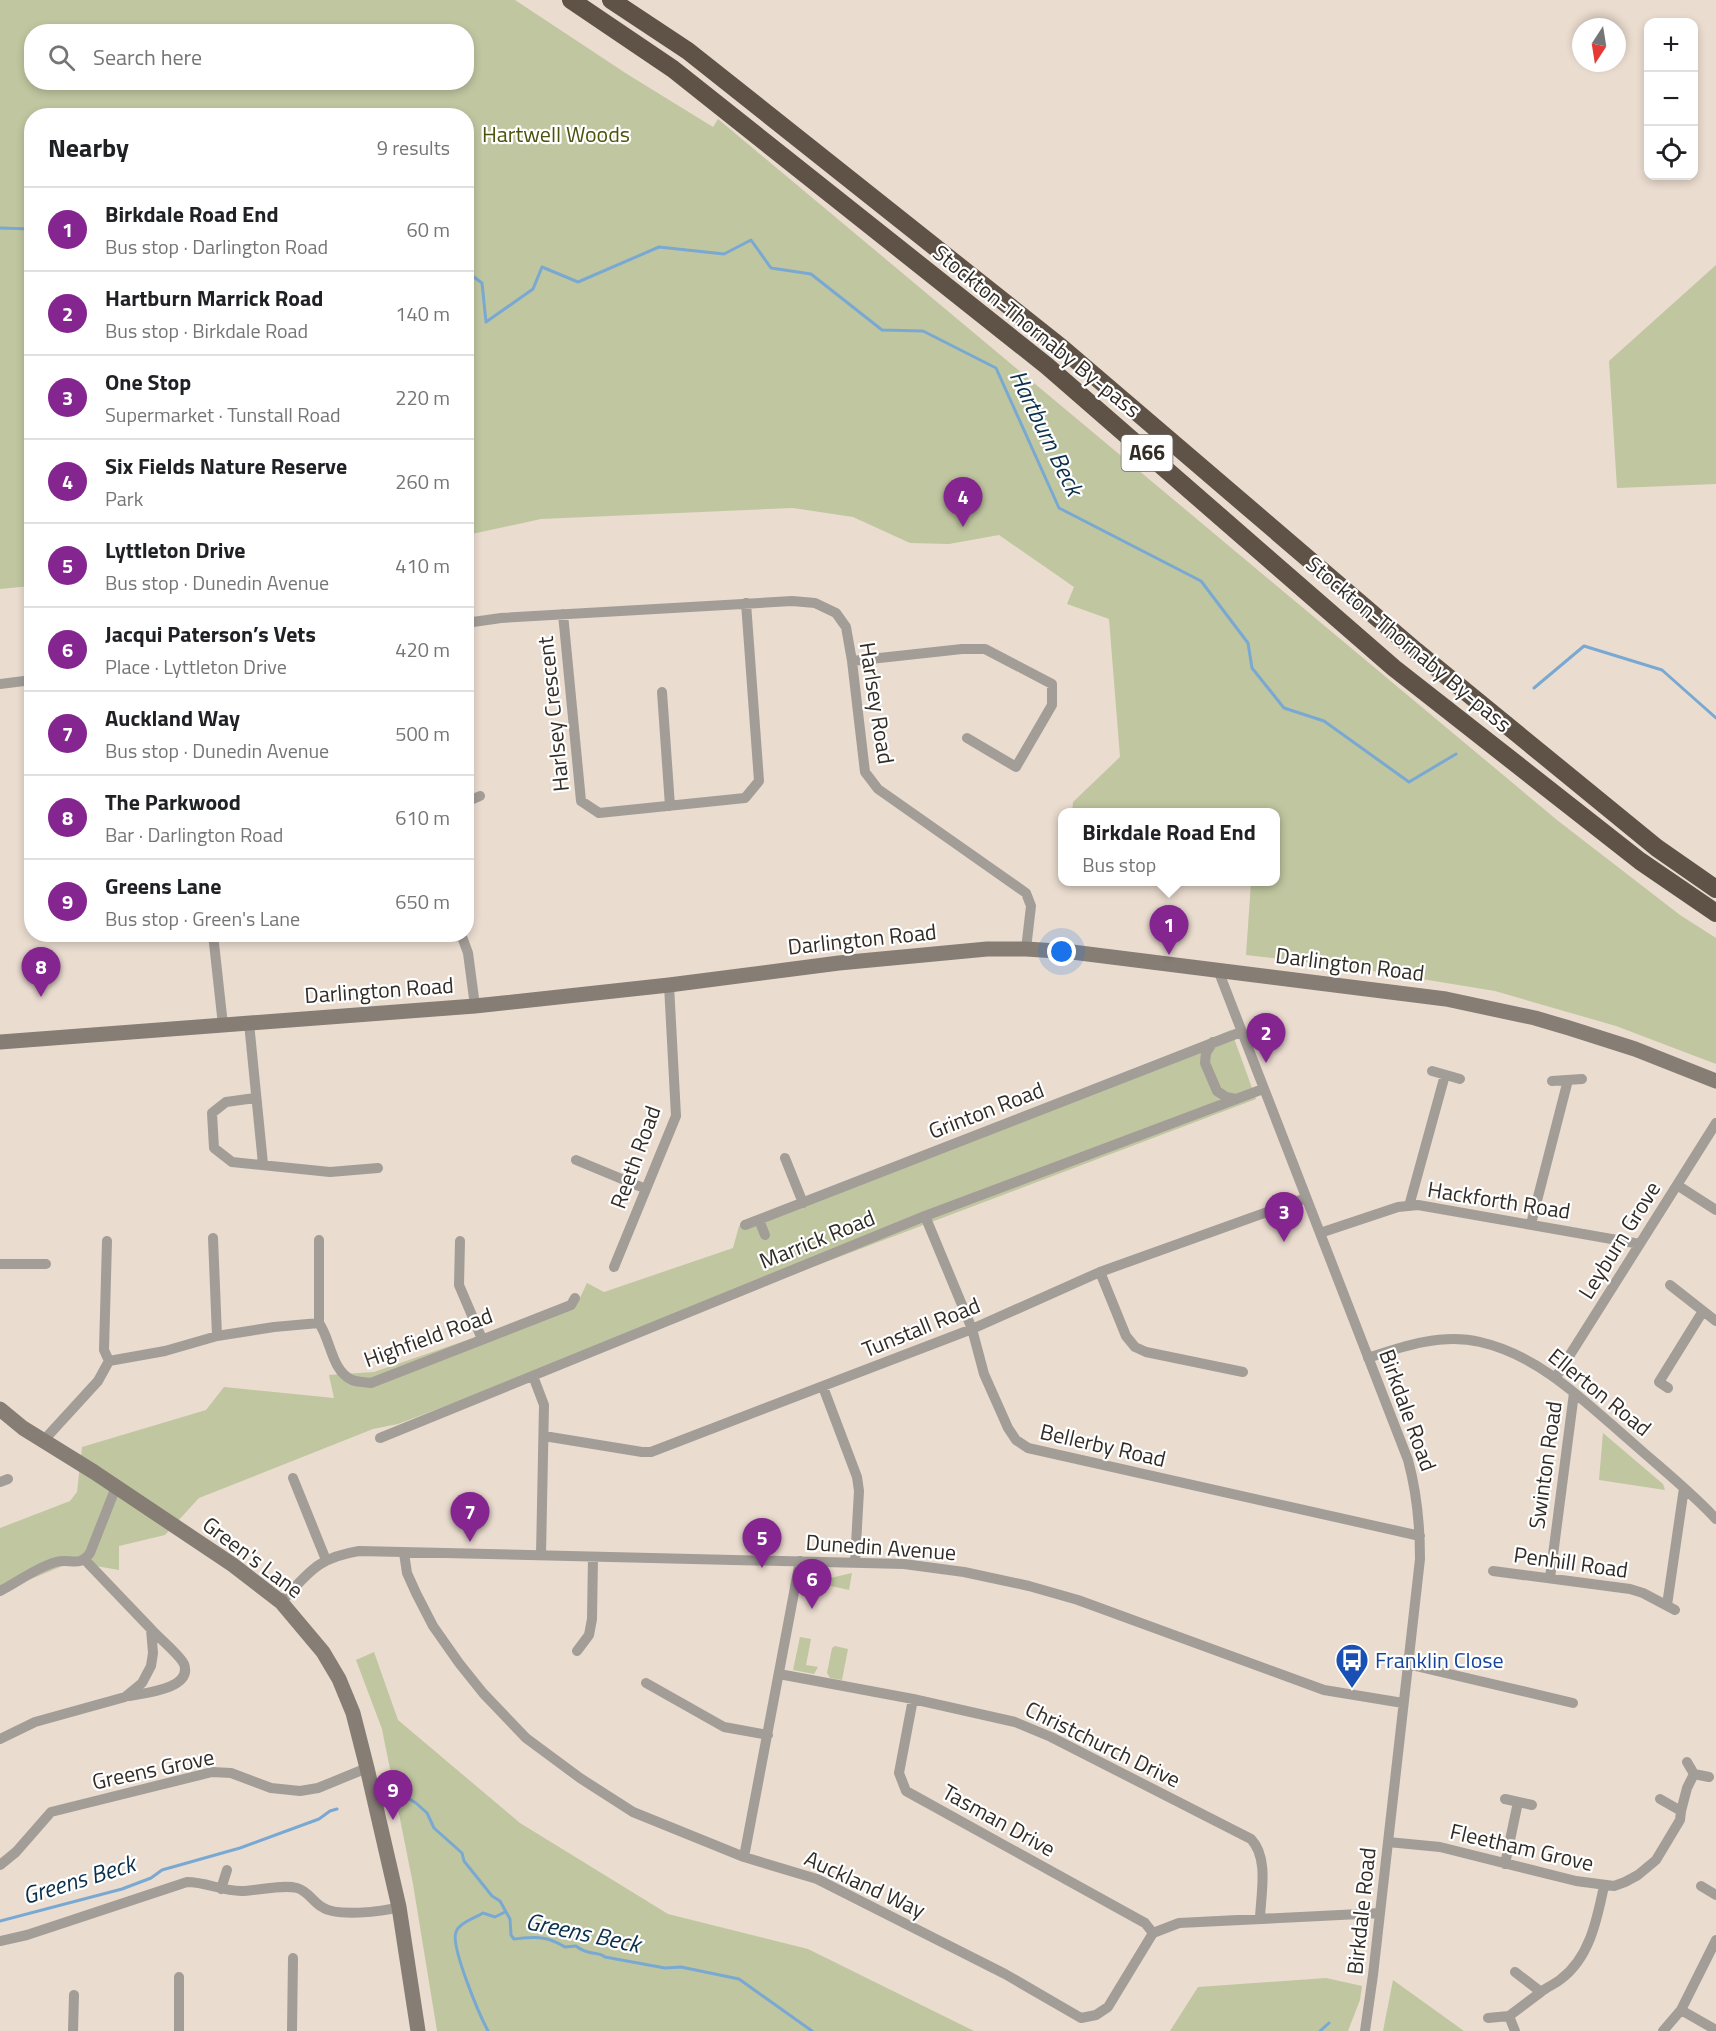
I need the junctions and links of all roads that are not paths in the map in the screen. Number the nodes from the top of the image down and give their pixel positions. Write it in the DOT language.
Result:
graph roads {
  1 [pos="571,0"];
  2 [pos="611,0"];
  3 [pos="746,603"];
  4 [pos="563,614"];
  5 [pos="474,622"];
  6 [pos="852,661"];
  7 [pos="24,681"];
  8 [pos="0,684"];
  9 [pos="662,692"];
  10 [pos="967,738"];
  11 [pos="480,796"];
  12 [pos="474,799"];
  13 [pos="670,806"];
  14 [pos="1716,889"];
  15 [pos="1716,913"];
  16 [pos="214,942"];
  17 [pos="464,942"];
  18 [pos="1026,949"];
  19 [pos="1218,970"];
  20 [pos="669,985"];
  21 [pos="475,1006"];
  22 [pos="249,1023"];
  23 [pos="223,1025"];
  24 [pos="1241,1032"];
  25 [pos="0,1042"];
  26 [pos="1213,1042"];
  27 [pos="1432,1071"];
  28 [pos="1445,1075"];
  29 [pos="1460,1079"];
  30 [pos="1582,1079"];
  31 [pos="1568,1080"];
  32 [pos="1552,1081"];
  33 [pos="1716,1081"];
  34 [pos="1263,1089"];
  35 [pos="255,1098"];
  36 [pos="1237,1099"];
  37 [pos="1713,1120"];
  38 [pos="785,1158"];
  39 [pos="576,1160"];
  40 [pos="263,1164"];
  41 [pos="378,1168"];
  42 [pos="1677,1185"];
  43 [pos="646,1189"];
  44 [pos="1306,1198"];
  45 [pos="803,1203"];
  46 [pos="1409,1206"];
  47 [pos="1716,1210"];
  48 [pos="925,1216"];
  49 [pos="759,1220"];
  50 [pos="1531,1224"];
  51 [pos="745,1226"];
  52 [pos="1320,1233"];
  53 [pos="765,1235"];
  54 [pos="213,1238"];
  55 [pos="107,1240"];
  56 [pos="319,1240"];
  57 [pos="460,1241"];
  58 [pos="1640,1244"];
  59 [pos="0,1263"];
  60 [pos="46,1264"];
  61 [pos="614,1268"];
  62 [pos="1100,1272"];
  63 [pos="1670,1285"];
  64 [pos="575,1298"];
  65 [pos="1703,1311"];
  66 [pos="1716,1322"];
  67 [pos="319,1323"];
  68 [pos="972,1329"];
  69 [pos="217,1336"];
  70 [pos="482,1339"];
  71 [pos="1368,1358"];
  72 [pos="109,1361"];
  73 [pos="1243,1372"];
  74 [pos="533,1376"];
  75 [pos="1556,1377"];
  76 [pos="823,1387"];
  77 [pos="1668,1388"];
  78 [pos="1574,1393"];
  79 [pos="0,1409"];
  80 [pos="384,1433"];
  81 [pos="544,1436"];
  82 [pos="44,1440"];
  83 [pos="293,1478"];
  84 [pos="116,1487"];
  85 [pos="1684,1488"];
  86 [pos="1716,1519"];
  87 [pos="1420,1536"];
  88 [pos="404,1552"];
  89 [pos="542,1556"];
  90 [pos="593,1557"];
  91 [pos="85,1560"];
  92 [pos="326,1560"];
  93 [pos="800,1561"];
  94 [pos="855,1562"];
  95 [pos="1493,1571"];
  96 [pos="1550,1578"];
  97 [pos="0,1591"];
  98 [pos="281,1602"];
  99 [pos="151,1629"];
  100 [pos="578,1651"];
  101 [pos="1407,1664"];
  102 [pos="779,1674"];
  103 [pos="646,1683"];
  104 [pos="125,1697"];
  105 [pos="913,1699"];
  106 [pos="1403,1703"];
  107 [pos="1573,1703"];
  108 [pos="768,1735"];
  109 [pos="0,1739"];
  110 [pos="1687,1762"];
  111 [pos="367,1768"];
  112 [pos="1694,1774"];
  113 [pos="1709,1777"];
  114 [pos="1505,1799"];
  115 [pos="1660,1799"];
  116 [pos="1518,1802"];
  117 [pos="1532,1805"];
  118 [pos="1681,1811"];
  119 [pos="1388,1842"];
  120 [pos="744,1857"];
  121 [pos="1504,1864"];
  122 [pos="0,1865"];
  123 [pos="227,1870"];
  124 [pos="1604,1886"];
  125 [pos="1701,1886"];
  126 [pos="221,1889"];
  127 [pos="1716,1895"];
  128 [pos="399,1907"];
  129 [pos="1380,1913"];
  130 [pos="1260,1918"];
  131 [pos="1153,1933"];
  132 [pos="1716,1940"];
  133 [pos="0,1941"];
  134 [pos="293,1958"];
  135 [pos="1515,1972"];
  136 [pos="179,1977"];
  137 [pos="1541,1992"];
  138 [pos="74,1995"];
  139 [pos="1681,2010"];
  140 [pos="1509,2016"];
  141 [pos="1488,2018"];
  142 [pos="1716,2030"];
  143 [pos="73,2031"];
  144 [pos="179,2031"];
  145 [pos="292,2031"];
  146 [pos="418,2031"];
  147 [pos="1365,2031"];
  148 [pos="1515,2031"];
  149 [pos="1663,2031"];
  1 -- 15 [label="highway, Stockton-Thornaby By-pass / A66"];
  2 -- 14 [label="highway, Stockton-Thornaby By-pass / A66"];
  3 -- 4 [label="street, Harlsey Road"];
  3 -- 6 [label="street, Harlsey Road"];
  3 -- 13 [label="street, Harlsey Crescent"];
  4 -- 5 [label="street, Harlsey Road"];
  4 -- 13 [label="street, Harlsey Crescent"];
  6 -- 10 [label="street"];
  6 -- 18 [label="street, Harlsey Road"];
  7 -- 8 [label="street"];
  9 -- 13 [label="street"];
  11 -- 12 [label="street"];
  16 -- 23 [label="street"];
  17 -- 21 [label="street"];
  18 -- 19 [label="street, Darlington Road"];
  18 -- 20 [label="street, Darlington Road"];
  19 -- 24 [label="street, Birkdale Road"];
  19 -- 33 [label="street, Darlington Road"];
  20 -- 21 [label="street, Darlington Road"];
  20 -- 43 [label="street, Reeth Road"];
  21 -- 22 [label="street, Darlington Road"];
  22 -- 23 [label="street, Darlington Road"];
  22 -- 35 [label="street"];
  23 -- 25 [label="street, Darlington Road"];
  24 -- 26 [label="street, Grinton Road"];
  24 -- 34 [label="street, Birkdale Road"];
  26 -- 36 [label="street"];
  26 -- 45 [label="street, Grinton Road"];
  27 -- 28 [label="street"];
  28 -- 29 [label="street"];
  28 -- 46 [label="street"];
  30 -- 31 [label="street"];
  31 -- 32 [label="street"];
  31 -- 50 [label="street"];
  34 -- 36 [label="street, Marrick Road"];
  34 -- 44 [label="street, Birkdale Road"];
  35 -- 40 [label="street"];
  35 -- 40 [label="street"];
  36 -- 48 [label="street, Marrick Road"];
  37 -- 42 [label="street, Leyburn Grove"];
  38 -- 45 [label="street"];
  39 -- 43 [label="street"];
  40 -- 41 [label="street"];
  42 -- 47 [label="street"];
  42 -- 58 [label="street, Leyburn Grove"];
  43 -- 61 [label="street, Reeth Road"];
  44 -- 52 [label="street, Birkdale Road"];
  44 -- 62 [label="street, Tunstall Road"];
  45 -- 49 [label="street, Grinton Road"];
  46 -- 50 [label="street, Hackforth Road"];
  46 -- 52 [label="street, Hackforth Road"];
  48 -- 68 [label="street, Bellerby Road"];
  48 -- 74 [label="street, Marrick Road"];
  49 -- 51 [label="street, Grinton Road"];
  49 -- 53 [label="street"];
  50 -- 58 [label="street, Hackforth Road"];
  52 -- 71 [label="street, Birkdale Road"];
  54 -- 69 [label="street"];
  55 -- 72 [label="street"];
  56 -- 67 [label="street"];
  57 -- 70 [label="street"];
  58 -- 75 [label="street, Leyburn Grove"];
  59 -- 60 [label="street"];
  62 -- 68 [label="street, Tunstall Road"];
  62 -- 73 [label="street"];
  63 -- 65 [label="street"];
  64 -- 70 [label="street, Highfield Road"];
  65 -- 66 [label="street"];
  65 -- 77 [label="street"];
  67 -- 69 [label="street"];
  67 -- 70 [label="street, Highfield Road"];
  68 -- 76 [label="street, Tunstall Road"];
  68 -- 87 [label="street, Bellerby Road"];
  69 -- 72 [label="street"];
  71 -- 75 [label="street, Ellerton Road"];
  71 -- 87 [label="street, Birkdale Road"];
  72 -- 82 [label="street"];
  74 -- 80 [label="street, Marrick Road"];
  74 -- 81 [label="street"];
  75 -- 78 [label="street, Ellerton Road"];
  76 -- 81 [label="street, Tunstall Road"];
  76 -- 94 [label="street"];
  78 -- 85 [label="street, Ellerton Road"];
  78 -- 96 [label="street, Swinton Road"];
  79 -- 82 [label="street, Green's Lane"];
  81 -- 89 [label="street"];
  82 -- 84 [label="street, Green's Lane"];
  83 -- 92 [label="street"];
  84 -- 91 [label="street"];
  84 -- 98 [label="street, Green's Lane"];
  85 -- 86 [label="street, Ellerton Road"];
  85 -- 96 [label="street, Penhill Road"];
  87 -- 101 [label="street, Birkdale Road"];
  88 -- 89 [label="street, Dunedin Avenue"];
  88 -- 92 [label="street, Dunedin Avenue"];
  88 -- 120 [label="street, Auckland Way"];
  89 -- 90 [label="street, Dunedin Avenue"];
  90 -- 93 [label="street, Dunedin Avenue"];
  90 -- 100 [label="street"];
  91 -- 97 [label="street"];
  91 -- 99 [label="street"];
  92 -- 98 [label="street, Dunedin Avenue"];
  93 -- 94 [label="street, Dunedin Avenue"];
  93 -- 102 [label="street"];
  94 -- 106 [label="street, Dunedin Avenue"];
  95 -- 96 [label="street, Penhill Road"];
  98 -- 111 [label="street, Green's Lane"];
  99 -- 104 [label="street"];
  99 -- 104 [label="street"];
  101 -- 106 [label="street, Birkdale Road"];
  101 -- 107 [label="street"];
  102 -- 105 [label="street, Christchurch Drive"];
  102 -- 108 [label="street"];
  103 -- 108 [label="street"];
  104 -- 109 [label="street"];
  105 -- 130 [label="street, Christchurch Drive"];
  105 -- 131 [label="street, Tasman Drive"];
  106 -- 119 [label="street, Birkdale Road"];
  108 -- 120 [label="street"];
  110 -- 112 [label="street"];
  111 -- 122 [label="street, Greens Grove"];
  111 -- 128 [label="street, Green's Lane"];
  112 -- 113 [label="street"];
  112 -- 118 [label="street, Fleetham Grove"];
  114 -- 116 [label="street"];
  115 -- 118 [label="street"];
  116 -- 117 [label="street"];
  116 -- 121 [label="street"];
  118 -- 124 [label="street, Fleetham Grove"];
  119 -- 121 [label="street, Fleetham Grove"];
  119 -- 129 [label="street, Birkdale Road"];
  120 -- 131 [label="street, Auckland Way"];
  121 -- 124 [label="street, Fleetham Grove"];
  123 -- 126 [label="street"];
  124 -- 137 [label="street"];
  125 -- 127 [label="street"];
  126 -- 128 [label="street"];
  126 -- 133 [label="street"];
  128 -- 146 [label="street, Green's Lane"];
  129 -- 130 [label="street"];
  129 -- 147 [label="street, Birkdale Road"];
  130 -- 131 [label="street"];
  132 -- 139 [label="street"];
  134 -- 145 [label="street"];
  135 -- 137 [label="street"];
  136 -- 144 [label="street"];
  137 -- 140 [label="street"];
  138 -- 143 [label="street"];
  139 -- 142 [label="street"];
  139 -- 149 [label="street"];
  140 -- 141 [label="street"];
  140 -- 148 [label="street"];
}
